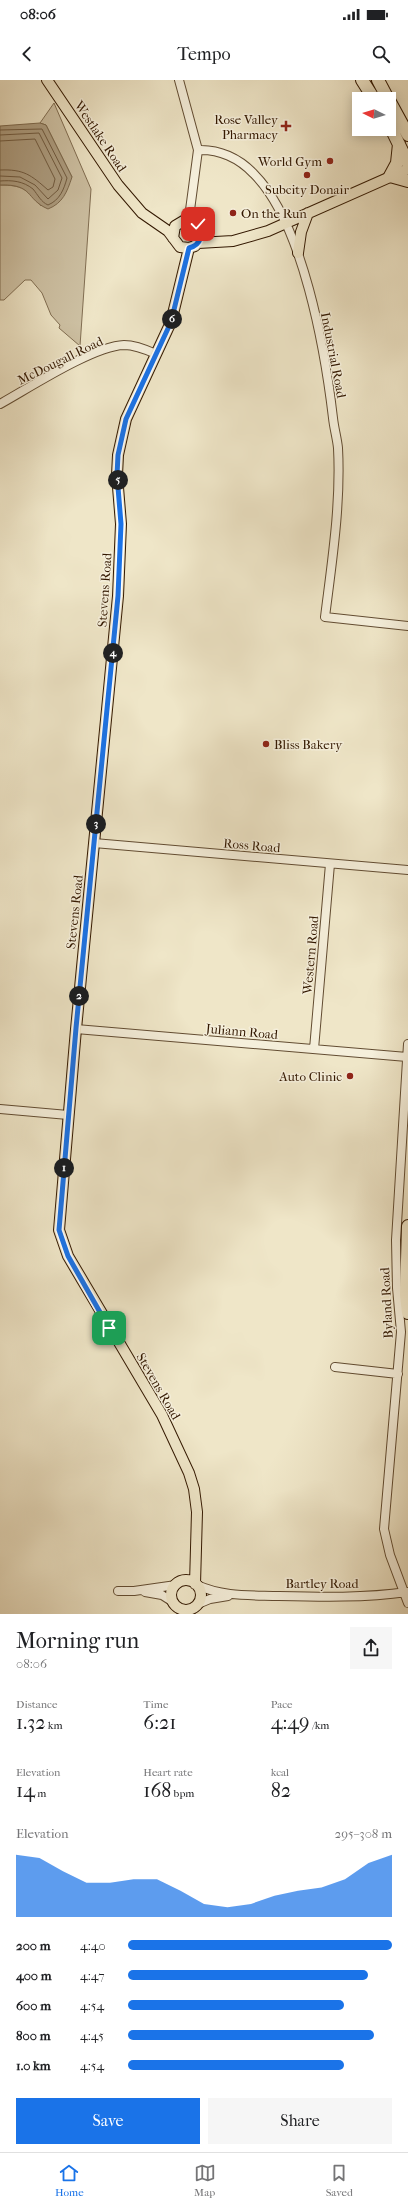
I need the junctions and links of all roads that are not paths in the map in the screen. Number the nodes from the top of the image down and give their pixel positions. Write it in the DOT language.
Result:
graph roads {
  1 [pos="47,80"];
  2 [pos="179,80"];
  3 [pos="362,80"];
  4 [pos="378,80"];
  5 [pos="370,92"];
  6 [pos="385,92"];
  7 [pos="396,113"];
  8 [pos="408,135"];
  9 [pos="395,136"];
  10 [pos="399,144"];
  11 [pos="198,150"];
  12 [pos="408,163"];
  13 [pos="408,169"];
  14 [pos="390,176"];
  15 [pos="408,181"];
  16 [pos="194,191"];
  17 [pos="136,205"];
  18 [pos="308,214"];
  19 [pos="181,221"];
  20 [pos="285,224"];
  21 [pos="199,228"];
  22 [pos="173,238"];
  23 [pos="244,238"];
  24 [pos="189,246"];
  25 [pos="298,253"];
  26 [pos="156,354"];
  27 [pos="0,404"];
  28 [pos="408,626"];
  29 [pos="94,842"];
  30 [pos="330,864"];
  31 [pos="408,870"];
  32 [pos="76,1028"];
  33 [pos="408,1044"];
  34 [pos="314,1049"];
  35 [pos="407,1057"];
  36 [pos="0,1109"];
  37 [pos="68,1115"];
  38 [pos="408,1226"];
  39 [pos="408,1313"];
  40 [pos="335,1367"];
  41 [pos="398,1374"];
  42 [pos="195,1537"];
  43 [pos="178,1583"];
  44 [pos="196,1585"];
  45 [pos="118,1591"];
  46 [pos="134,1591"];
  47 [pos="406,1592"];
  48 [pos="237,1595"];
  49 [pos="408,1604"];
  50 [pos="176,1607"];
  51 [pos="194,1609"];
  1 -- 17 [label="main road, Westlake Road"];
  2 -- 11 [label="street"];
  3 -- 5 [label="highway"];
  4 -- 6 [label="highway"];
  7 -- 8 [label="highway"];
  9 -- 10 [label="highway"];
  10 -- 12 [label="highway"];
  10 -- 14 [label="highway"];
  11 -- 16 [label="street"];
  11 -- 20 [label="street, Industrial Road"];
  13 -- 14 [label="main road"];
  14 -- 15 [label="highway"];
  14 -- 18 [label="main road"];
  16 -- 19 [label="street"];
  16 -- 21 [label="street"];
  17 -- 19 [label="main road, Westlake Road"];
  17 -- 22 [label="main road, Westlake Road"];
  18 -- 20 [label="main road"];
  18 -- 25 [label="main road"];
  19 -- 21 [label="main road, Westlake Road"];
  19 -- 22 [label="main road"];
  20 -- 23 [label="main road"];
  20 -- 25 [label="street, Industrial Road"];
  21 -- 23 [label="main road"];
  21 -- 24 [label="main road"];
  22 -- 24 [label="main road, Westlake Road"];
  23 -- 24 [label="main road"];
  24 -- 26 [label="main road, Stevens Road"];
  25 -- 28 [label="street, Industrial Road"];
  26 -- 27 [label="street, McDougall Road"];
  26 -- 29 [label="main road, Stevens Road"];
  29 -- 30 [label="street, Ross Road"];
  29 -- 32 [label="main road, Stevens Road"];
  30 -- 31 [label="street, Ross Road"];
  30 -- 34 [label="street, Western Road"];
  32 -- 34 [label="street, Juliann Road"];
  32 -- 37 [label="main road, Stevens Road"];
  33 -- 35 [label="street, Byland Road"];
  34 -- 35 [label="street, Juliann Road"];
  35 -- 41 [label="street, Byland Road"];
  36 -- 37 [label="street"];
  37 -- 42 [label="main road, Stevens Road"];
  38 -- 39 [label="highway"];
  40 -- 41 [label="street"];
  41 -- 47 [label="street, Byland Road"];
  42 -- 43 [label="main road, Stevens Road"];
  42 -- 44 [label="main road, Stevens Road"];
  43 -- 44 [label="main road"];
  43 -- 46 [label="street"];
  43 -- 50 [label="main road"];
  44 -- 48 [label="street, Bartley Road"];
  44 -- 51 [label="main road"];
  45 -- 46 [label="street"];
  46 -- 50 [label="street"];
  47 -- 48 [label="street, Bartley Road"];
  47 -- 49 [label="street, Byland Road"];
  48 -- 51 [label="street, Bartley Road"];
  50 -- 51 [label="main road"];
}
